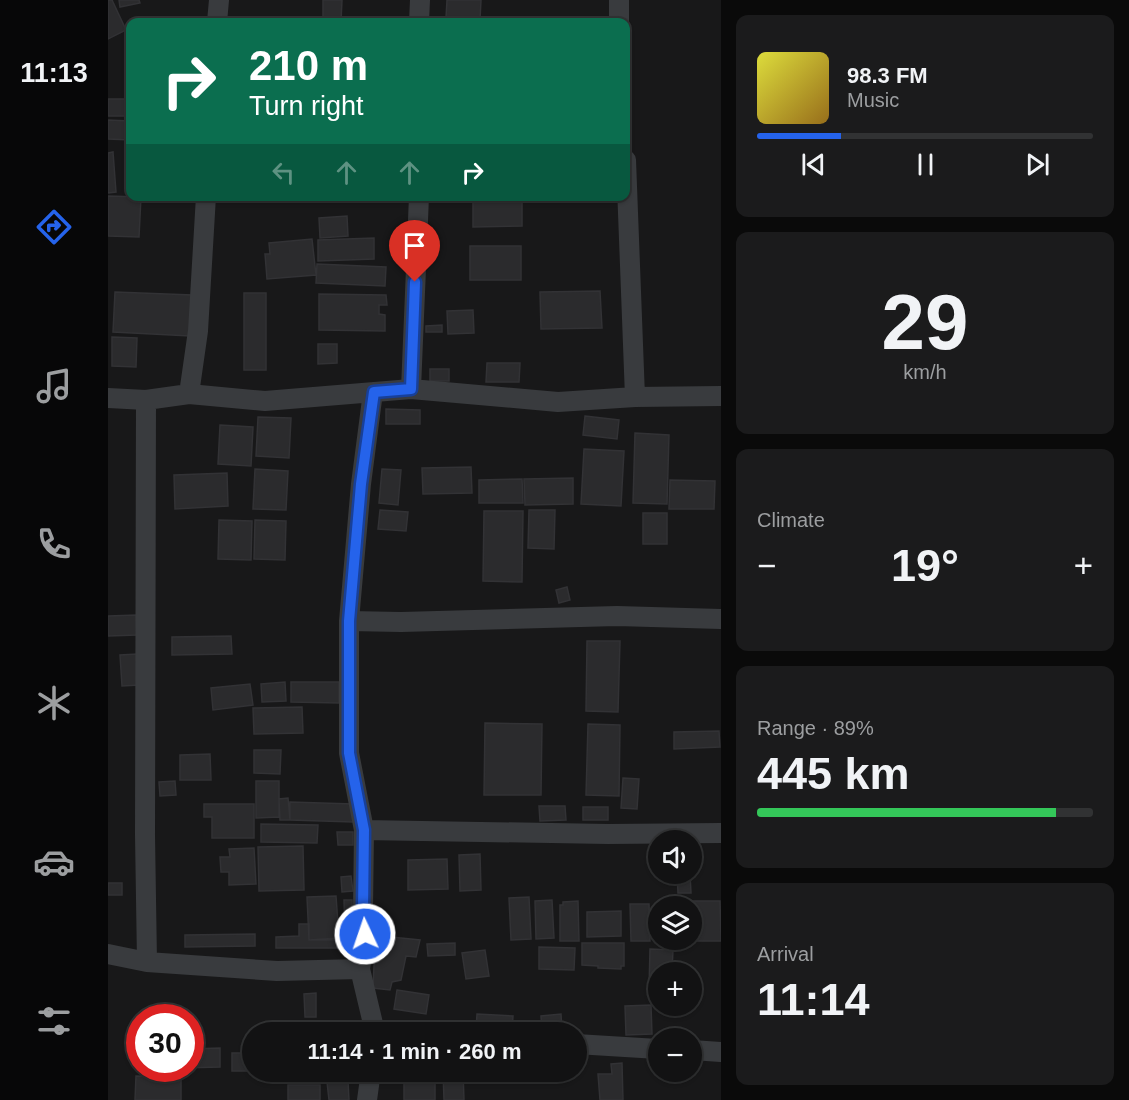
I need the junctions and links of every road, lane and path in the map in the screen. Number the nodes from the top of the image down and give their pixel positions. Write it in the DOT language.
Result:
graph roads {
  1 [pos="219,0"];
  2 [pos="420,0"];
  3 [pos="619,0"];
  4 [pos="218,18"];
  5 [pos="419,18"];
  6 [pos="619,18"];
  7 [pos="206,201"];
  8 [pos="418,201"];
  9 [pos="628,201"];
  10 [pos="411,389"];
  11 [pos="374,392"];
  12 [pos="189,394"];
  13 [pos="721,396"];
  14 [pos="635,397"];
  15 [pos="108,398"];
  16 [pos="146,399"];
  17 [pos="721,619"];
  18 [pos="349,621"];
  19 [pos="364,830"];
  20 [pos="721,833"];
  21 [pos="108,954"];
  22 [pos="147,962"];
  23 [pos="360,969"];
  24 [pos="373,1022"];
  25 [pos="587,1045"];
  26 [pos="648,1048"];
  27 [pos="702,1051"];
  28 [pos="721,1052"];
  29 [pos="369,1082"];
  30 [pos="367,1100"];
  1 -- 4 [label="street"];
  2 -- 5 [label="street"];
  3 -- 6 [label="street"];
  7 -- 12 [label="street"];
  8 -- 10 [label="street"];
  9 -- 14 [label="street"];
  10 -- 11 [label="street"];
  10 -- 14 [label="street"];
  11 -- 12 [label="street"];
  11 -- 18 [label="street"];
  12 -- 16 [label="street"];
  13 -- 14 [label="street"];
  15 -- 16 [label="street"];
  16 -- 22 [label="street"];
  17 -- 18 [label="street"];
  18 -- 19 [label="street"];
  19 -- 20 [label="street"];
  19 -- 23 [label="street"];
  21 -- 22 [label="street"];
  22 -- 23 [label="street"];
  23 -- 24 [label="street"];
  25 -- 26 [label="street"];
  27 -- 28 [label="street"];
  29 -- 30 [label="street"];
}
